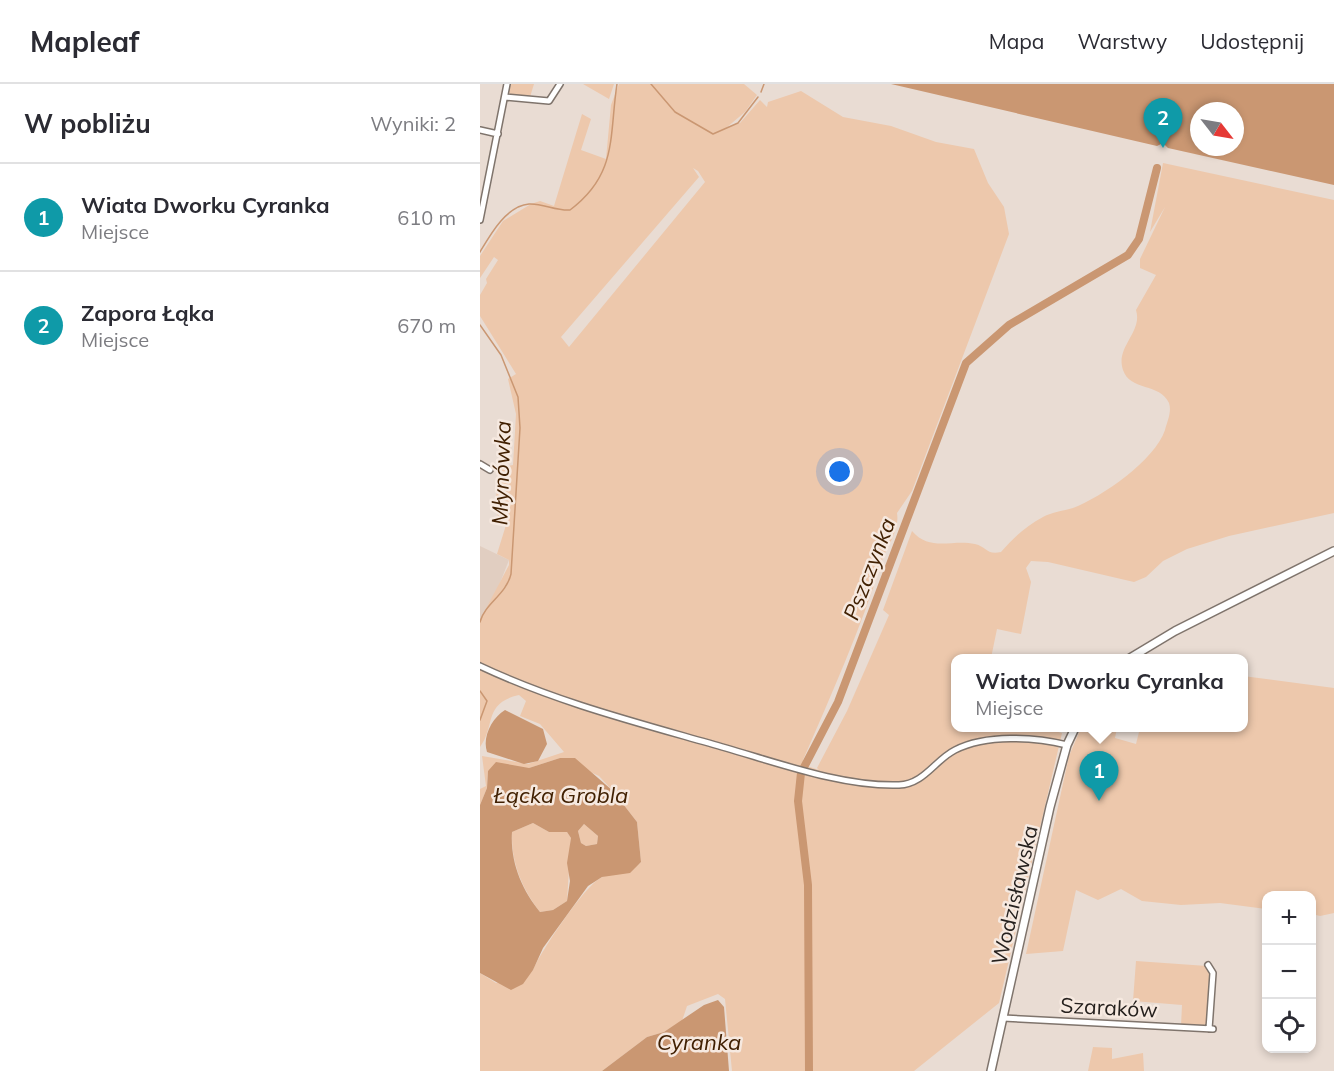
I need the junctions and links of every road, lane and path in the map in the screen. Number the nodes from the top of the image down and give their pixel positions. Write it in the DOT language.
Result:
graph roads {
  1 [pos="507,84"];
  2 [pos="560,84"];
  3 [pos="505,97"];
  4 [pos="480,130"];
  5 [pos="498,134"];
  6 [pos="480,219"];
  7 [pos="480,464"];
  8 [pos="490,470"];
  9 [pos="1334,551"];
  10 [pos="1138,654"];
  11 [pos="480,666"];
  12 [pos="1073,732"];
  13 [pos="1067,745"];
  14 [pos="1208,965"];
  15 [pos="1003,1018"];
  16 [pos="991,1071"];
  1 -- 3 [label="street"];
  2 -- 3 [label="street"];
  3 -- 5 [label="street"];
  4 -- 5 [label="street"];
  5 -- 6 [label="street"];
  7 -- 8 [label="street"];
  9 -- 10 [label="main road"];
  11 -- 13 [label="street"];
  12 -- 13 [label="main road, Wodzisławska"];
  13 -- 15 [label="main road, Wodzisławska"];
  14 -- 15 [label="street, Szaraków"];
  15 -- 16 [label="main road, Wodzisławska"];
}
